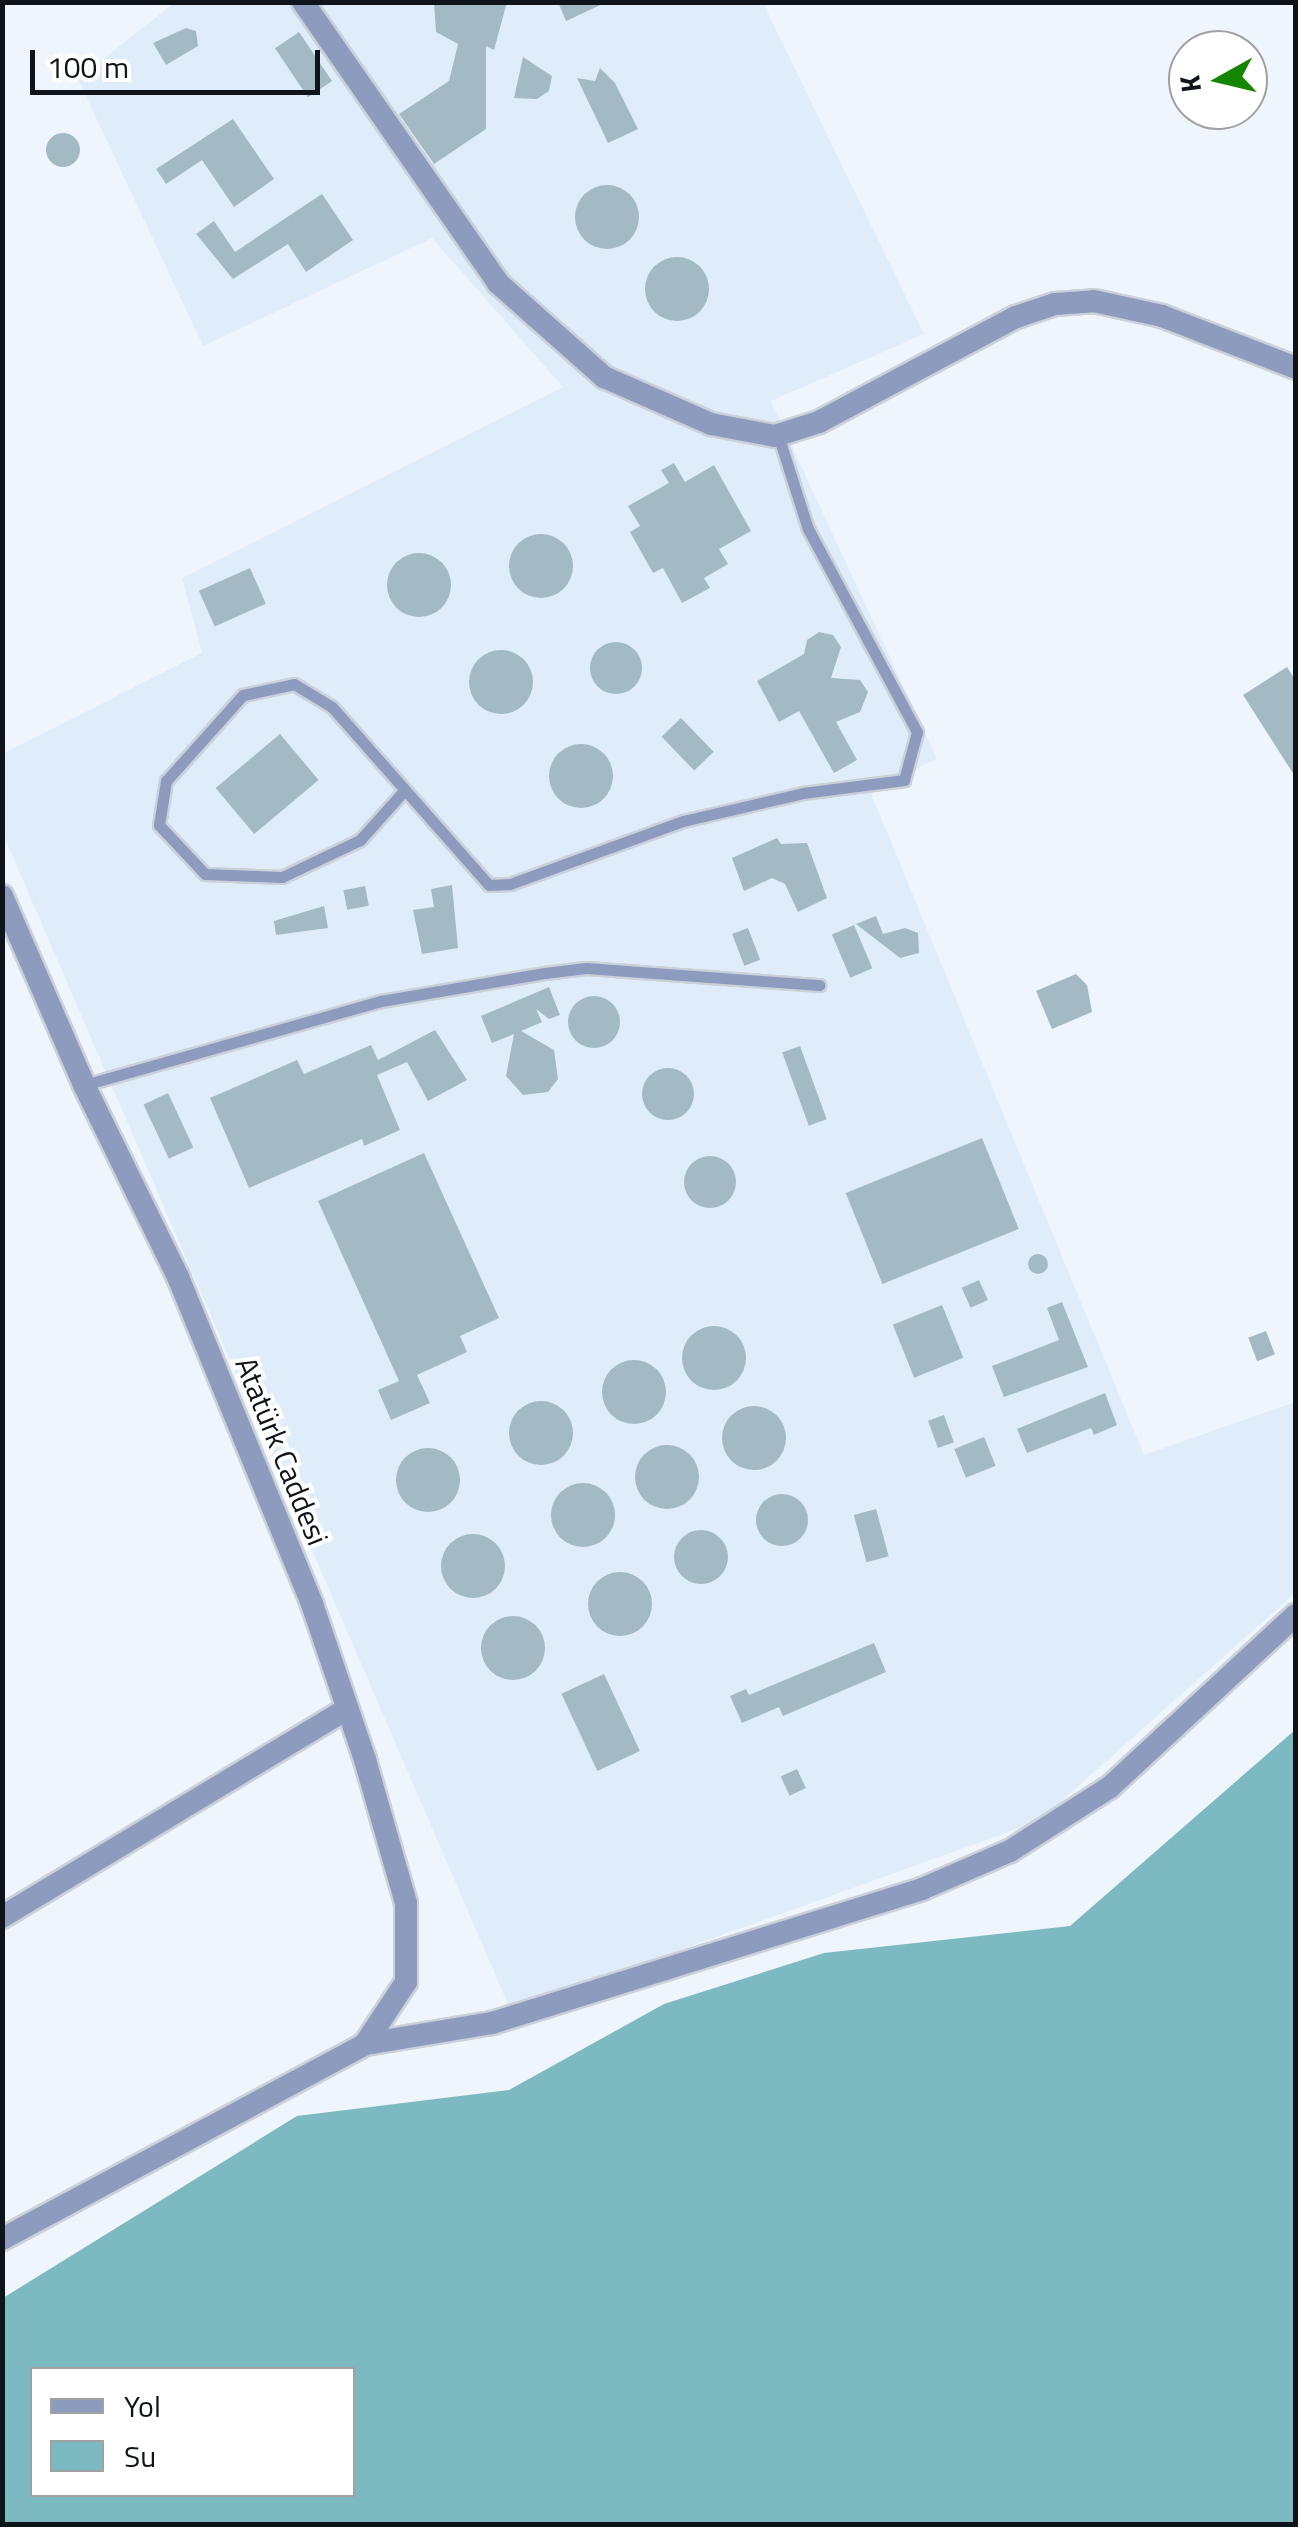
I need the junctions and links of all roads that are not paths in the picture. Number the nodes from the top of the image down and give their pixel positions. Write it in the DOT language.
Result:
graph roads {
  1 [pos="303,2"];
  2 [pos="1296,368"];
  3 [pos="778,435"];
  4 [pos="402,793"];
  5 [pos="2,896"];
  6 [pos="819,985"];
  7 [pos="84,1085"];
  8 [pos="1296,1615"];
  9 [pos="347,1709"];
  10 [pos="2,1917"];
  11 [pos="365,2044"];
  12 [pos="2,2239"];
  1 -- 3 [label="street"];
  2 -- 3 [label="street"];
  3 -- 4 [label="lane"];
  4 -- 4 [label="lane"];
  5 -- 7 [label="street, Atatürk Caddesi"];
  6 -- 7 [label="lane"];
  7 -- 9 [label="street, Atatürk Caddesi"];
  8 -- 11 [label="street"];
  9 -- 10 [label="street"];
  9 -- 11 [label="street, Atatürk Caddesi"];
  11 -- 12 [label="street"];
}
